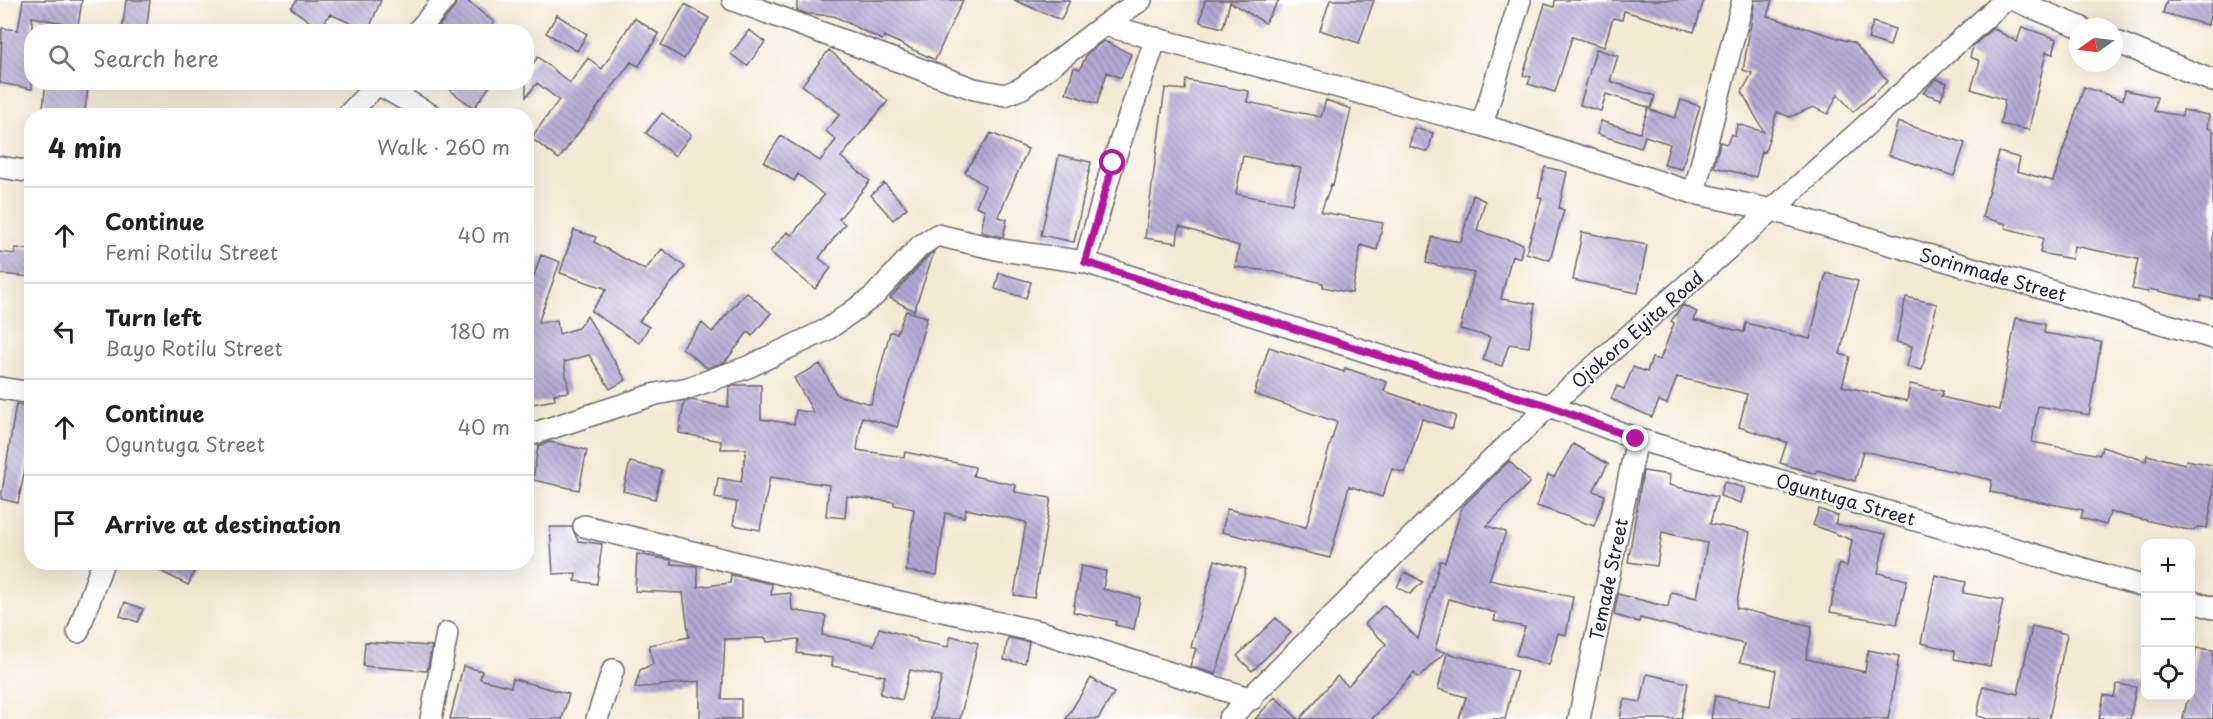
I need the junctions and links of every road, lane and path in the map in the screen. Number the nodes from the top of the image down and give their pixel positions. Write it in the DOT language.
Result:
graph roads {
  1 [pos="444,0"];
  2 [pos="733,0"];
  3 [pos="1141,0"];
  4 [pos="1520,0"];
  5 [pos="1743,0"];
  6 [pos="2005,0"];
  7 [pos="2014,0"];
  8 [pos="2069,22"];
  9 [pos="424,24"];
  10 [pos="1104,25"];
  11 [pos="1156,38"];
  12 [pos="2123,45"];
  13 [pos="2213,81"];
  14 [pos="372,90"];
  15 [pos="391,90"];
  16 [pos="355,108"];
  17 [pos="421,108"];
  18 [pos="1482,125"];
  19 [pos="0,167"];
  20 [pos="24,171"];
  21 [pos="1694,193"];
  22 [pos="1772,210"];
  23 [pos="1085,262"];
  24 [pos="2213,338"];
  25 [pos="0,388"];
  26 [pos="24,392"];
  27 [pos="1549,406"];
  28 [pos="534,433"];
  29 [pos="1636,439"];
  30 [pos="584,526"];
  31 [pos="100,570"];
  32 [pos="2141,586"];
  33 [pos="2195,603"];
  34 [pos="2213,608"];
  35 [pos="78,632"];
  36 [pos="447,633"];
  37 [pos="613,670"];
  38 [pos="1252,699"];
  39 [pos="431,719"];
  40 [pos="597,719"];
  41 [pos="1229,719"];
  42 [pos="1579,719"];
  1 -- 9 [label="street"];
  2 -- 10 [label="street"];
  3 -- 10 [label="street"];
  4 -- 18 [label="street"];
  5 -- 21 [label="street"];
  6 -- 22 [label="street, Ojokoro Eyita Road"];
  7 -- 8 [label="street"];
  10 -- 11 [label="street, Sorinmade Street"];
  11 -- 18 [label="street, Sorinmade Street"];
  11 -- 23 [label="street"];
  12 -- 13 [label="street"];
  14 -- 16 [label="street"];
  15 -- 17 [label="street"];
  18 -- 21 [label="street, Sorinmade Street"];
  19 -- 20 [label="street"];
  21 -- 22 [label="street, Sorinmade Street"];
  22 -- 24 [label="street, Sorinmade Street"];
  22 -- 27 [label="street, Ojokoro Eyita Road"];
  23 -- 27 [label="street, Oguntuga Street"];
  23 -- 28 [label="street, Oguntuga Street"];
  25 -- 26 [label="street"];
  27 -- 29 [label="street, Oguntuga Street"];
  27 -- 38 [label="street, Ojokoro Eyita Road"];
  29 -- 32 [label="street, Oguntuga Street"];
  29 -- 42 [label="street, Temade Street"];
  30 -- 38 [label="street"];
  31 -- 35 [label="street"];
  33 -- 34 [label="street"];
  36 -- 39 [label="street"];
  37 -- 40 [label="street"];
  38 -- 41 [label="street, Ojokoro Eyita Road"];
}
